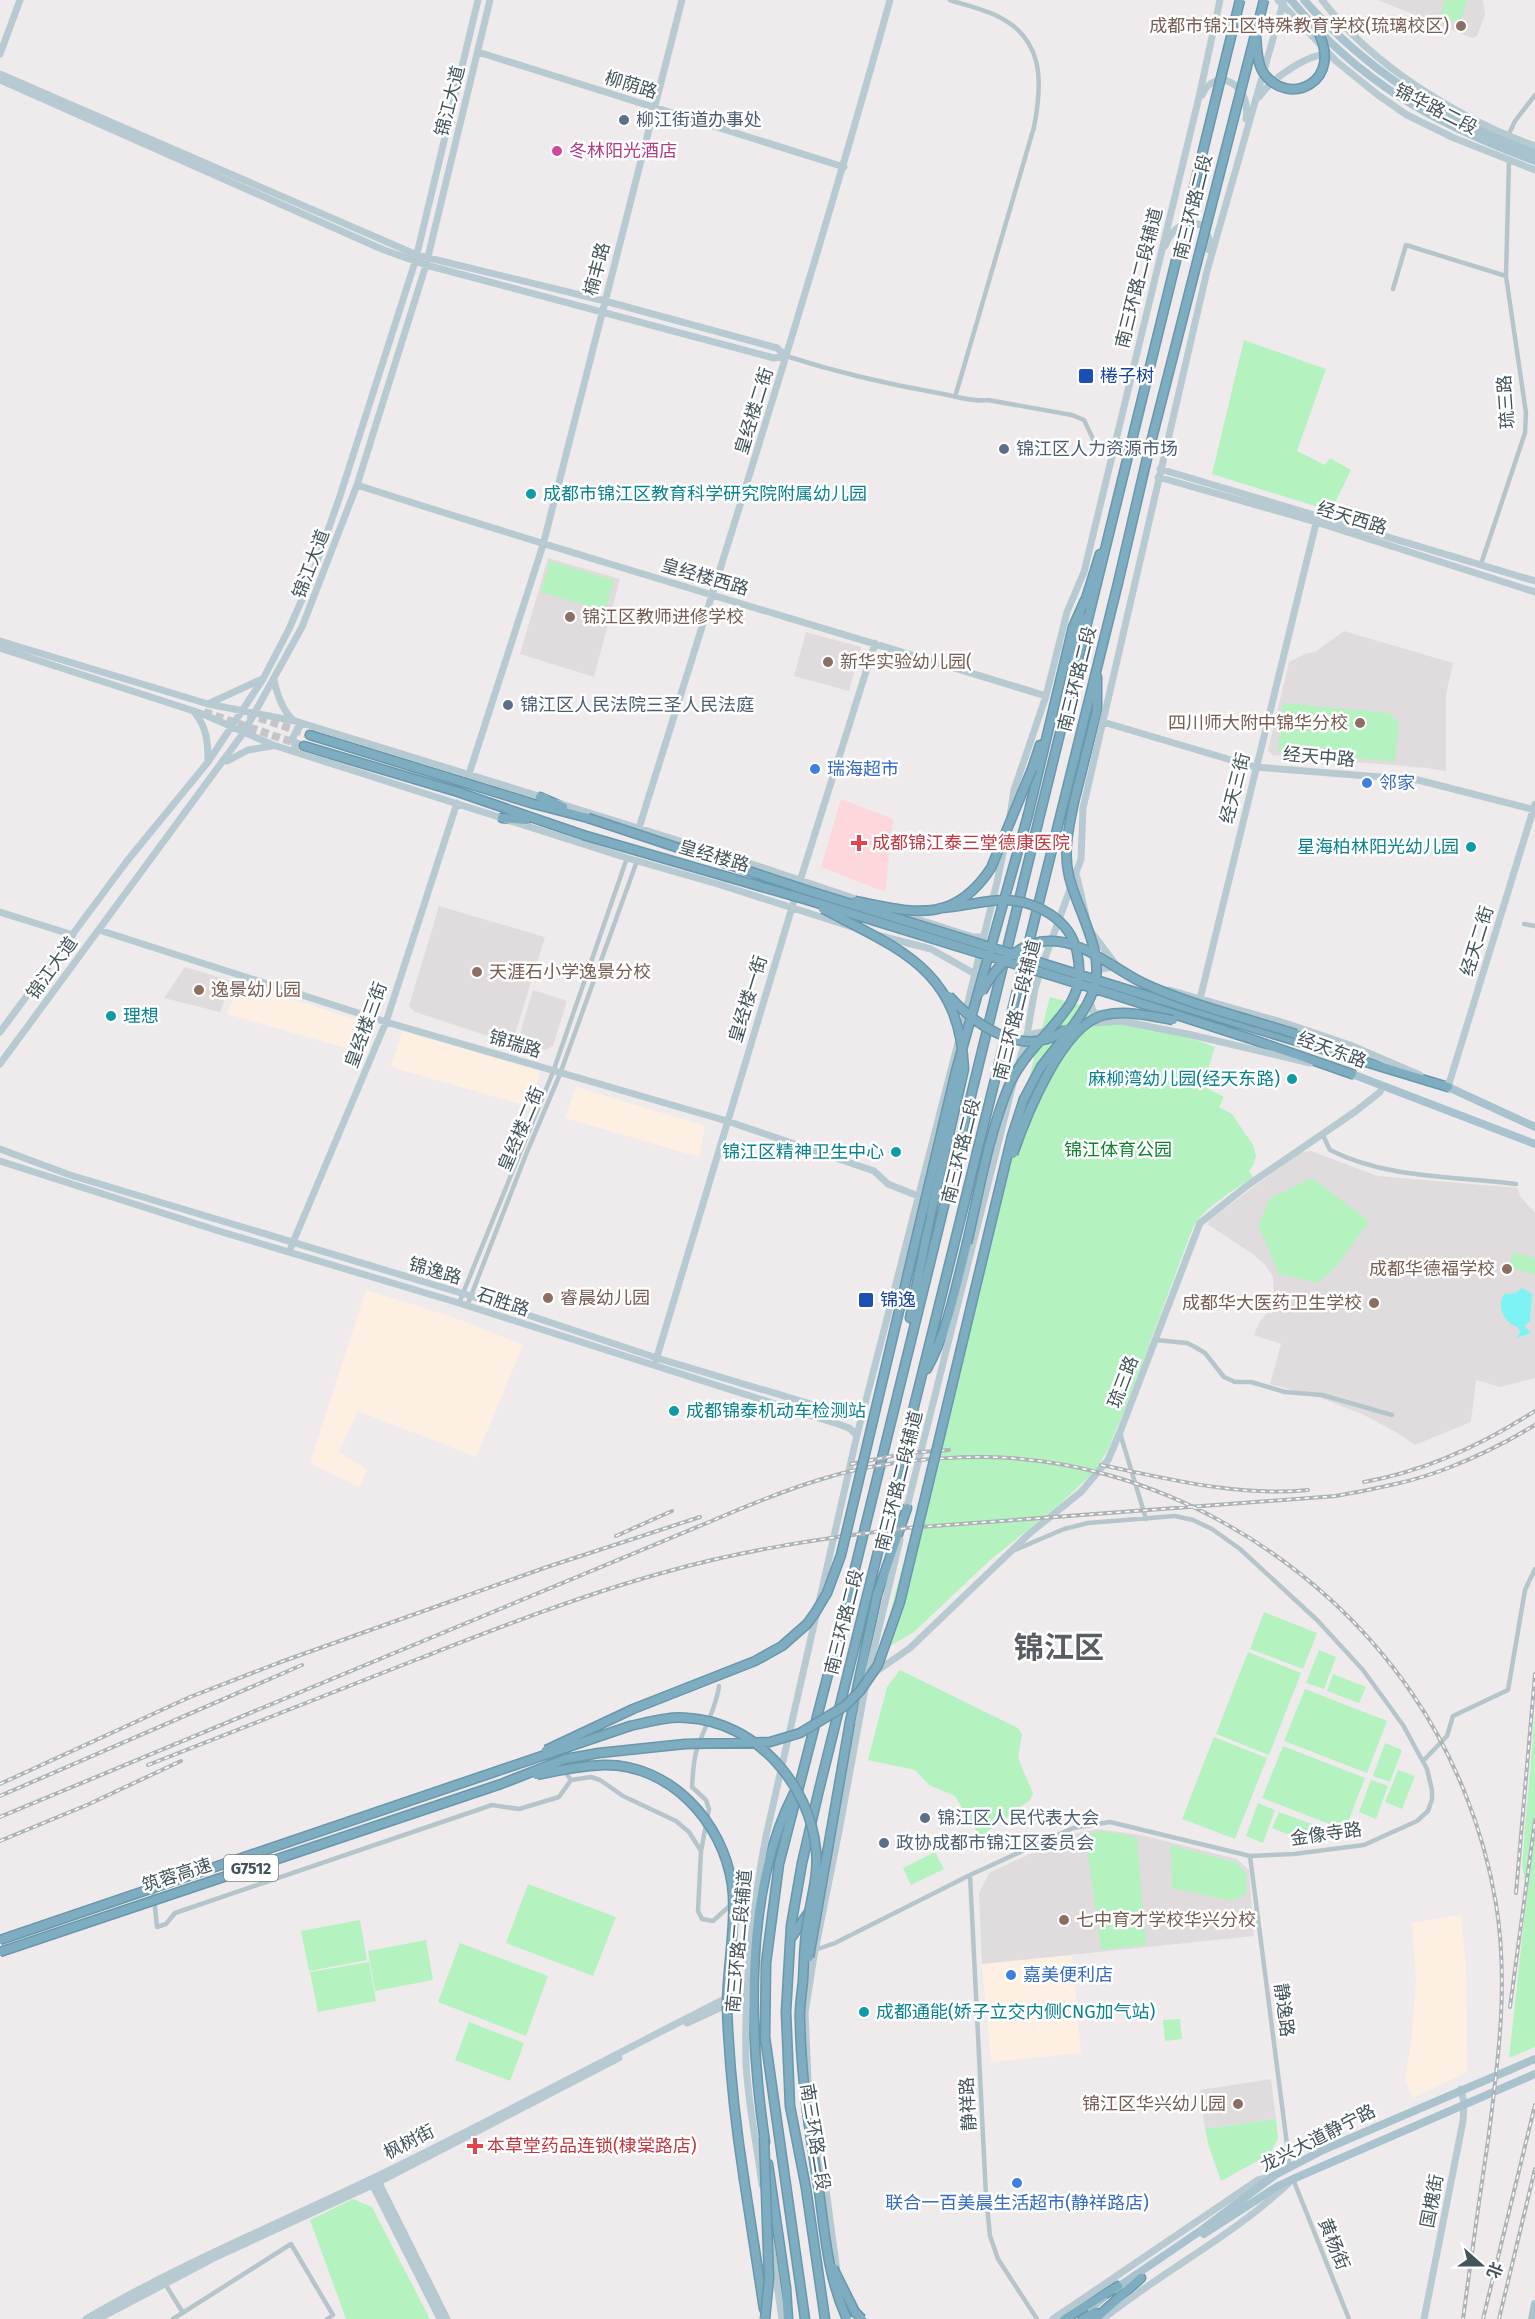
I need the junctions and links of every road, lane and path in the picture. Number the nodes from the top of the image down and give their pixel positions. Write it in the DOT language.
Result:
graph roads {
  1 [pos="20,0"];
  2 [pos="478,0"];
  3 [pos="490,0"];
  4 [pos="682,0"];
  5 [pos="890,0"];
  6 [pos="950,0"];
  7 [pos="1220,0"];
  8 [pos="1240,0"];
  9 [pos="1264,0"];
  10 [pos="1291,0"];
  11 [pos="1304,0"];
  12 [pos="1322,0"];
  13 [pos="1281,2"];
  14 [pos="1256,26"];
  15 [pos="1316,28"];
  16 [pos="478,52"];
  17 [pos="0,54"];
  18 [pos="1330,54"];
  19 [pos="0,74"];
  20 [pos="0,80"];
  21 [pos="1535,95"];
  22 [pos="654,108"];
  23 [pos="1193,123"];
  24 [pos="1247,127"];
  25 [pos="1464,128"];
  26 [pos="1508,135"];
  27 [pos="1535,146"];
  28 [pos="1535,153"];
  29 [pos="1239,154"];
  30 [pos="1509,160"];
  31 [pos="1535,161"];
  32 [pos="844,167"];
  33 [pos="1535,170"];
  34 [pos="428,256"];
  35 [pos="416,258"];
  36 [pos="426,265"];
  37 [pos="1207,271"];
  38 [pos="1155,273"];
  39 [pos="1506,276"];
  40 [pos="1393,289"];
  41 [pos="604,301"];
  42 [pos="602,311"];
  43 [pos="786,356"];
  44 [pos="955,396"];
  45 [pos="1113,453"];
  46 [pos="1160,469"];
  47 [pos="1158,477"];
  48 [pos="357,485"];
  49 [pos="1317,519"];
  50 [pos="1112,523"];
  51 [pos="543,545"];
  52 [pos="1481,564"];
  53 [pos="1535,581"];
  54 [pos="1535,592"];
  55 [pos="714,595"];
  56 [pos="1085,600"];
  57 [pos="0,641"];
  58 [pos="876,643"];
  59 [pos="0,648"];
  60 [pos="1097,662"];
  61 [pos="1074,677"];
  62 [pos="263,679"];
  63 [pos="274,680"];
  64 [pos="1046,696"];
  65 [pos="208,704"];
  66 [pos="243,709"];
  67 [pos="194,711"];
  68 [pos="256,712"];
  69 [pos="295,721"];
  70 [pos="1102,722"];
  71 [pos="303,724"];
  72 [pos="232,727"];
  73 [pos="244,732"];
  74 [pos="310,735"];
  75 [pos="273,746"];
  76 [pos="304,746"];
  77 [pos="296,752"];
  78 [pos="208,762"];
  79 [pos="1255,767"];
  80 [pos="216,771"];
  81 [pos="1035,773"];
  82 [pos="469,774"];
  83 [pos="540,797"];
  84 [pos="457,803"];
  85 [pos="1534,808"];
  86 [pos="502,818"];
  87 [pos="588,818"];
  88 [pos="535,820"];
  89 [pos="639,828"];
  90 [pos="731,857"];
  91 [pos="627,858"];
  92 [pos="637,861"];
  93 [pos="1076,876"];
  94 [pos="800,881"];
  95 [pos="721,885"];
  96 [pos="807,895"];
  97 [pos="941,908"];
  98 [pos="792,909"];
  99 [pos="0,912"];
  100 [pos="1524,924"];
  101 [pos="1535,926"];
  102 [pos="99,930"];
  103 [pos="73,934"];
  104 [pos="984,937"];
  105 [pos="1117,966"];
  106 [pos="930,974"];
  107 [pos="975,974"];
  108 [pos="1117,991"];
  109 [pos="1200,999"];
  110 [pos="974,1008"];
  111 [pos="386,1022"];
  112 [pos="1101,1022"];
  113 [pos="1073,1023"];
  114 [pos="0,1032"];
  115 [pos="1027,1035"];
  116 [pos="1254,1040"];
  117 [pos="0,1064"];
  118 [pos="1396,1071"];
  119 [pos="557,1073"];
  120 [pos="1352,1074"];
  121 [pos="1383,1086"];
  122 [pos="1448,1087"];
  123 [pos="727,1121"];
  124 [pos="1535,1127"];
  125 [pos="1322,1133"];
  126 [pos="1535,1144"];
  127 [pos="0,1149"];
  128 [pos="0,1161"];
  129 [pos="1516,1184"];
  130 [pos="918,1196"];
  131 [pos="998,1197"];
  132 [pos="292,1244"];
  133 [pos="289,1252"];
  134 [pos="462,1295"];
  135 [pos="471,1296"];
  136 [pos="463,1304"];
  137 [pos="1155,1340"];
  138 [pos="656,1362"];
  139 [pos="901,1379"];
  140 [pos="920,1383"];
  141 [pos="863,1410"];
  142 [pos="1392,1415"];
  143 [pos="1120,1432"];
  144 [pos="857,1435"];
  145 [pos="907,1508"];
  146 [pos="1146,1519"];
  147 [pos="1009,1553"];
  148 [pos="1535,1569"];
  149 [pos="867,1678"];
  150 [pos="719,1686"];
  151 [pos="547,1750"];
  152 [pos="1423,1761"];
  153 [pos="496,1772"];
  154 [pos="803,1776"];
  155 [pos="571,1780"];
  156 [pos="501,1784"];
  157 [pos="844,1807"];
  158 [pos="701,1851"];
  159 [pos="1250,1856"];
  160 [pos="970,1875"];
  161 [pos="153,1885"];
  162 [pos="759,1893"];
  163 [pos="817,1899"];
  164 [pos="0,1940"];
  165 [pos="789,1941"];
  166 [pos="815,1950"];
  167 [pos="0,1952"];
  168 [pos="802,1990"];
  169 [pos="746,2000"];
  170 [pos="805,2013"];
  171 [pos="1535,2059"];
  172 [pos="1535,2074"];
  173 [pos="1461,2089"];
  174 [pos="1464,2103"];
  175 [pos="764,2137"];
  176 [pos="1290,2168"];
  177 [pos="1275,2175"];
  178 [pos="1293,2179"];
  179 [pos="374,2181"];
  180 [pos="826,2241"];
  181 [pos="1141,2278"];
  182 [pos="164,2282"];
  183 [pos="1118,2286"];
  184 [pos="1535,2304"];
  185 [pos="183,2313"];
  186 [pos="1095,2313"];
  187 [pos="86,2319"];
  188 [pos="98,2319"];
  189 [pos="173,2319"];
  190 [pos="327,2319"];
  191 [pos="440,2319"];
  192 [pos="447,2319"];
  193 [pos="766,2319"];
  194 [pos="782,2319"];
  195 [pos="788,2319"];
  196 [pos="805,2319"];
  197 [pos="825,2319"];
  198 [pos="847,2319"];
  199 [pos="862,2319"];
  200 [pos="1037,2319"];
  201 [pos="1053,2319"];
  202 [pos="1065,2319"];
  203 [pos="1075,2319"];
  204 [pos="1083,2319"];
  205 [pos="1348,2319"];
  206 [pos="1424,2319"];
  207 [pos="1532,2319"];
  1 -- 17 [label="street"];
  2 -- 35 [label="street, 锦江大道"];
  3 -- 16 [label="street, 锦江大道"];
  4 -- 22 [label="street, 楠丰路"];
  5 -- 32 [label="street, 皇经楼二街"];
  6 -- 44 [label="street"];
  7 -- 23 [label="street, 南三环路二段辅道"];
  8 -- 50 [label="highway, 南三环路二段, bridge"];
  9 -- 14 [label="highway, 南三环路二段, bridge"];
  10 -- 15 [label="main road"];
  11 -- 25 [label="main road"];
  12 -- 26 [label="street, 锦华路二段"];
  13 -- 18 [label="street, 锦华路二段"];
  13 -- 24 [label="street, 南三环路二段辅道"];
  14 -- 15 [label="highway, bridge"];
  14 -- 60 [label="highway, 南三环路二段, bridge"];
  15 -- 25 [label="main road"];
  16 -- 22 [label="street, 柳荫路"];
  16 -- 34 [label="street, 锦江大道"];
  18 -- 24 [label="street"];
  18 -- 30 [label="street, 锦华路二段"];
  19 -- 35 [label="street"];
  20 -- 35 [label="street"];
  21 -- 26 [label="street"];
  22 -- 32 [label="street, 柳荫路"];
  22 -- 41 [label="street, 楠丰路"];
  23 -- 29 [label="street"];
  23 -- 38 [label="street, 南三环路二段辅道"];
  24 -- 29 [label="street, 南三环路二段辅道"];
  25 -- 28 [label="main road, 锦华路二段"];
  25 -- 31 [label="main road, 锦华路二段"];
  26 -- 27 [label="street, 锦华路二段"];
  29 -- 37 [label="street, 南三环路二段辅道"];
  30 -- 33 [label="street, 锦华路二段"];
  30 -- 39 [label="street, 琉三路"];
  32 -- 43 [label="street, 皇经楼二街"];
  34 -- 35 [label="street"];
  34 -- 36 [label="street, 锦江大道"];
  34 -- 41 [label="street"];
  35 -- 36 [label="street"];
  35 -- 62 [label="street, 锦江大道"];
  36 -- 42 [label="street"];
  36 -- 48 [label="street, 锦江大道"];
  37 -- 38 [label="street"];
  37 -- 46 [label="street, 南三环路二段辅道"];
  38 -- 45 [label="street, 南三环路二段辅道"];
  39 -- 40 [label="street"];
  39 -- 52 [label="street, 琉三路"];
  41 -- 42 [label="street, 楠丰路"];
  41 -- 43 [label="street"];
  42 -- 43 [label="street"];
  42 -- 51 [label="street, 楠丰路"];
  43 -- 44 [label="street"];
  43 -- 55 [label="street, 皇经楼二街"];
  44 -- 45 [label="street"];
  45 -- 64 [label="street, 南三环路二段辅道"];
  46 -- 47 [label="street, 南三环路二段辅道"];
  46 -- 49 [label="street, 经天西路"];
  47 -- 49 [label="street, 经天西路"];
  47 -- 70 [label="street, 南三环路二段辅道"];
  48 -- 51 [label="street, 皇经楼西路"];
  48 -- 63 [label="street, 锦江大道"];
  49 -- 52 [label="street, 经天西路"];
  49 -- 54 [label="street, 经天西路"];
  49 -- 79 [label="street, 经天三街"];
  50 -- 56 [label="highway"];
  50 -- 61 [label="highway, 南三环路二段"];
  51 -- 55 [label="street, 皇经楼西路"];
  51 -- 82 [label="street"];
  52 -- 53 [label="street, 经天西路"];
  55 -- 58 [label="street, 皇经楼西路"];
  55 -- 89 [label="street, 皇经楼二街"];
  56 -- 61 [label="highway"];
  56 -- 81 [label="highway"];
  57 -- 65 [label="street"];
  58 -- 64 [label="street, 皇经楼西路"];
  58 -- 94 [label="street, 皇经楼一街"];
  59 -- 67 [label="street"];
  60 -- 113 [label="highway, bridge"];
  60 -- 140 [label="highway, 南三环路二段"];
  61 -- 139 [label="highway, 南三环路二段"];
  62 -- 65 [label="street"];
  62 -- 66 [label="street, 锦江大道"];
  63 -- 68 [label="street, 锦江大道"];
  63 -- 69 [label="street"];
  64 -- 104 [label="street, 南三环路二段辅道"];
  65 -- 66 [label="street"];
  66 -- 68 [label="street"];
  66 -- 72 [label="street, 锦江大道"];
  67 -- 72 [label="street"];
  67 -- 78 [label="street"];
  68 -- 69 [label="street"];
  68 -- 73 [label="street, 锦江大道"];
  69 -- 71 [label="street"];
  70 -- 79 [label="street, 经天中路"];
  70 -- 93 [label="street, 南三环路二段辅道"];
  71 -- 77 [label="street"];
  71 -- 82 [label="street"];
  72 -- 73 [label="street"];
  72 -- 78 [label="street, 锦江大道"];
  73 -- 75 [label="street"];
  73 -- 80 [label="street, 锦江大道"];
  74 -- 87 [label="highway, 皇经楼路"];
  75 -- 77 [label="street"];
  75 -- 80 [label="street"];
  76 -- 88 [label="highway, 皇经楼路"];
  77 -- 84 [label="street"];
  78 -- 103 [label="street, 锦江大道"];
  79 -- 85 [label="street, 经天中路"];
  79 -- 109 [label="street, 经天三街"];
  80 -- 102 [label="street, 锦江大道"];
  81 -- 97 [label="highway, bridge"];
  81 -- 110 [label="highway, bridge"];
  82 -- 83 [label="street"];
  83 -- 87 [label="highway"];
  83 -- 89 [label="street"];
  84 -- 86 [label="street"];
  84 -- 111 [label="street, 皇经楼三街"];
  85 -- 122 [label="street, 经天二街"];
  86 -- 88 [label="highway"];
  86 -- 91 [label="street"];
  87 -- 96 [label="highway, 皇经楼路, bridge"];
  88 -- 96 [label="highway, 皇经楼路, bridge"];
  89 -- 90 [label="street"];
  90 -- 94 [label="street"];
  90 -- 95 [label="street"];
  91 -- 92 [label="street"];
  91 -- 119 [label="street, 皇经楼二街"];
  92 -- 95 [label="street"];
  92 -- 119 [label="street, 皇经楼二街"];
  93 -- 105 [label="street"];
  93 -- 115 [label="street, 南三环路二段辅道"];
  94 -- 98 [label="street, 皇经楼一街"];
  94 -- 104 [label="street"];
  95 -- 98 [label="street"];
  96 -- 97 [label="highway, bridge"];
  96 -- 106 [label="highway, bridge"];
  96 -- 108 [label="highway, 皇经楼路, bridge"];
  97 -- 140 [label="highway, bridge"];
  98 -- 107 [label="street"];
  98 -- 123 [label="street, 皇经楼一街"];
  99 -- 103 [label="street"];
  100 -- 101 [label="street"];
  102 -- 111 [label="street, 锦瑞路"];
  102 -- 117 [label="street, 锦江大道"];
  103 -- 114 [label="street, 锦江大道"];
  104 -- 107 [label="street, 南三环路二段辅道"];
  105 -- 109 [label="street"];
  105 -- 112 [label="street"];
  106 -- 113 [label="highway, bridge"];
  106 -- 139 [label="highway, bridge"];
  107 -- 130 [label="street, 南三环路二段辅道"];
  108 -- 116 [label="highway, 经天东路"];
  108 -- 118 [label="highway, 经天东路"];
  109 -- 122 [label="street"];
  110 -- 118 [label="highway, bridge"];
  110 -- 153 [label="highway, bridge"];
  111 -- 119 [label="street, 锦瑞路"];
  111 -- 132 [label="street, 皇经楼三街"];
  112 -- 115 [label="street"];
  112 -- 120 [label="street"];
  113 -- 131 [label="highway, bridge"];
  115 -- 145 [label="street, 南三环路二段辅道"];
  116 -- 120 [label="highway, 经天东路"];
  116 -- 131 [label="highway, bridge"];
  118 -- 122 [label="highway, 经天东路"];
  119 -- 123 [label="street, 锦瑞路"];
  119 -- 134 [label="street, 皇经楼二街"];
  119 -- 135 [label="street, 皇经楼二街"];
  120 -- 121 [label="main road, 经天东路"];
  121 -- 125 [label="street, 琉三路"];
  121 -- 126 [label="main road, 经天东路"];
  122 -- 124 [label="main road, 经天东路"];
  123 -- 130 [label="street, 锦瑞路"];
  123 -- 138 [label="street, 皇经楼一街"];
  125 -- 129 [label="street"];
  125 -- 137 [label="street, 琉三路"];
  127 -- 132 [label="street, 锦逸路"];
  128 -- 133 [label="street, 石胜路"];
  130 -- 141 [label="street, 南三环路二段辅道"];
  131 -- 156 [label="highway, bridge"];
  132 -- 133 [label="street, 皇经楼三街"];
  132 -- 134 [label="street, 锦逸路"];
  133 -- 136 [label="street, 石胜路"];
  134 -- 135 [label="street, 锦逸路"];
  134 -- 136 [label="street, 皇经楼二街"];
  135 -- 136 [label="street, 皇经楼二街"];
  135 -- 138 [label="street, 锦逸路"];
  136 -- 138 [label="street, 石胜路"];
  137 -- 142 [label="street"];
  137 -- 143 [label="street, 琉三路"];
  138 -- 141 [label="street, 锦逸路"];
  138 -- 144 [label="street, 石胜路"];
  139 -- 154 [label="highway, 南三环路二段"];
  140 -- 165 [label="highway, 南三环路二段"];
  141 -- 144 [label="street, 南三环路二段辅道"];
  143 -- 146 [label="street"];
  143 -- 147 [label="street, 琉三路"];
  144 -- 162 [label="street, 南三环路二段辅道"];
  145 -- 149 [label="street, 南三环路二段辅道"];
  145 -- 168 [label="highway, bridge"];
  146 -- 147 [label="street, 金像寺路"];
  146 -- 152 [label="street, 金像寺路"];
  147 -- 149 [label="street, 琉三路"];
  148 -- 152 [label="street"];
  149 -- 157 [label="street, 南三环路二段辅道"];
  150 -- 158 [label="street"];
  151 -- 155 [label="street"];
  152 -- 159 [label="street, 金像寺路"];
  153 -- 164 [label="highway, 筑蓉高速 / G7512, bridge"];
  153 -- 168 [label="highway, bridge"];
  154 -- 162 [label="highway"];
  154 -- 196 [label="highway, 南三环路二段"];
  155 -- 158 [label="street"];
  155 -- 161 [label="street"];
  156 -- 167 [label="highway, 筑蓉高速 / G7512, bridge"];
  156 -- 193 [label="highway, bridge"];
  157 -- 163 [label="street"];
  157 -- 166 [label="street, 南三环路二段辅道"];
  158 -- 162 [label="street"];
  159 -- 160 [label="street, 金像寺路"];
  159 -- 176 [label="street, 静逸路"];
  160 -- 166 [label="street, 金像寺路"];
  160 -- 200 [label="street, 静祥路"];
  162 -- 169 [label="street, 南三环路二段辅道"];
  162 -- 175 [label="highway"];
  163 -- 165 [label="highway"];
  163 -- 170 [label="street"];
  165 -- 197 [label="highway, 南三环路二段"];
  166 -- 170 [label="street, 南三环路二段辅道"];
  168 -- 180 [label="highway, bridge"];
  169 -- 179 [label="street, 枫树街"];
  169 -- 194 [label="street, 南三环路二段辅道"];
  170 -- 198 [label="street, 南三环路二段辅道"];
  171 -- 173 [label="main road, 龙兴大道静宁路"];
  172 -- 174 [label="main road, 龙兴大道静宁路"];
  173 -- 174 [label="street, 国槐街"];
  173 -- 176 [label="main road, 龙兴大道静宁路"];
  174 -- 178 [label="main road, 龙兴大道静宁路"];
  174 -- 206 [label="street, 国槐街"];
  175 -- 193 [label="highway, bridge"];
  175 -- 195 [label="highway, bridge"];
  176 -- 177 [label="main road, 龙兴大道静宁路"];
  177 -- 183 [label="main road, 龙兴大道静宁路"];
  177 -- 201 [label="street"];
  178 -- 181 [label="main road, 龙兴大道静宁路"];
  178 -- 186 [label="street"];
  178 -- 205 [label="street, 黄杨街"];
  179 -- 182 [label="street, 枫树街"];
  179 -- 191 [label="street"];
  179 -- 192 [label="street"];
  180 -- 198 [label="highway, bridge"];
  180 -- 199 [label="highway, bridge"];
  181 -- 186 [label="highway"];
  182 -- 185 [label="street"];
  182 -- 187 [label="street, 枫树街"];
  182 -- 188 [label="street, 枫树街"];
  183 -- 186 [label="highway"];
  184 -- 207 [label="main road"];
  185 -- 189 [label="street"];
  185 -- 190 [label="street"];
  186 -- 202 [label="highway"];
  186 -- 203 [label="highway"];
  186 -- 204 [label="highway"];
}
